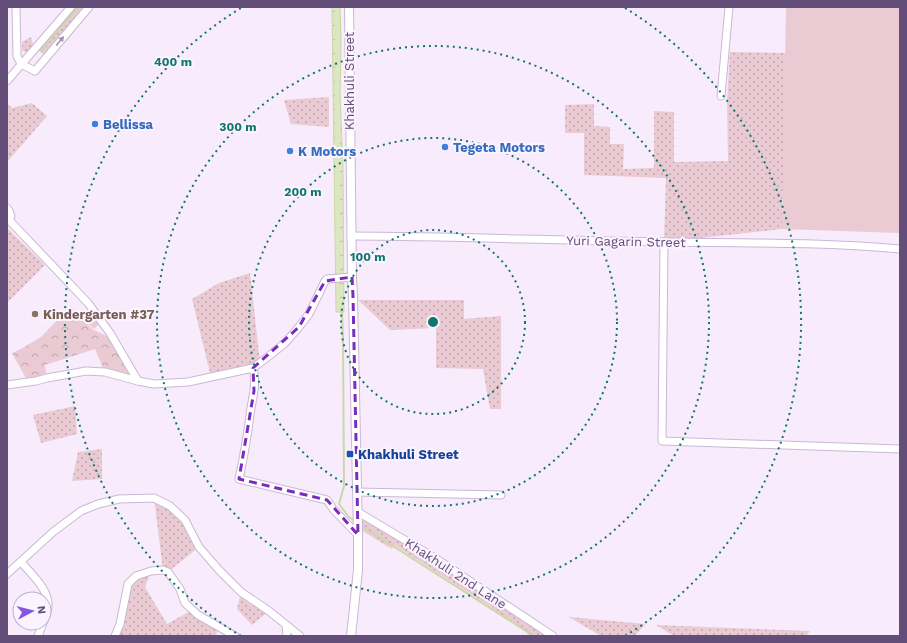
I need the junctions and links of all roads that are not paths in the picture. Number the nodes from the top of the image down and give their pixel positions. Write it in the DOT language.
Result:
graph roads {
  1 [pos="16,7"];
  2 [pos="71,7"];
  3 [pos="88,7"];
  4 [pos="349,7"];
  5 [pos="729,7"];
  6 [pos="20,64"];
  7 [pos="7,81"];
  8 [pos="722,96"];
  9 [pos="7,208"];
  10 [pos="8,220"];
  11 [pos="351,236"];
  12 [pos="664,242"];
  13 [pos="900,250"];
  14 [pos="352,277"];
  15 [pos="253,368"];
  16 [pos="138,381"];
  17 [pos="7,385"];
  18 [pos="900,449"];
  19 [pos="357,492"];
  20 [pos="501,495"];
  21 [pos="358,514"];
  22 [pos="358,532"];
  23 [pos="21,562"];
  24 [pos="7,574"];
  25 [pos="44,591"];
  26 [pos="286,626"];
  27 [pos="115,636"];
  28 [pos="235,636"];
  29 [pos="287,636"];
  30 [pos="300,636"];
  31 [pos="351,636"];
  32 [pos="553,636"];
  1 -- 6 [label="street"];
  2 -- 6 [label="street"];
  6 -- 3 [label="street, one-way"];
  4 -- 11 [label="street, Khakhuli Street"];
  5 -- 8 [label="street"];
  6 -- 7 [label="street"];
  9 -- 10 [label="street"];
  10 -- 16 [label="street"];
  11 -- 12 [label="street, Yuri Gagarin Street"];
  11 -- 14 [label="street, Khakhuli Street"];
  12 -- 13 [label="street, Yuri Gagarin Street"];
  12 -- 18 [label="street"];
  14 -- 15 [label="street"];
  14 -- 19 [label="street, Khakhuli Street"];
  15 -- 16 [label="street"];
  15 -- 22 [label="street"];
  16 -- 17 [label="street"];
  19 -- 20 [label="street"];
  19 -- 21 [label="street, Khakhuli Street"];
  21 -- 22 [label="street, Khakhuli Street"];
  21 -- 32 [label="street, Khakhuli 2nd Lane"];
  22 -- 31 [label="street"];
  23 -- 24 [label="street"];
  23 -- 25 [label="street"];
  23 -- 26 [label="street"];
  26 -- 29 [label="street"];
  26 -- 30 [label="street"];
  27 -- 28 [label="street"];
}
